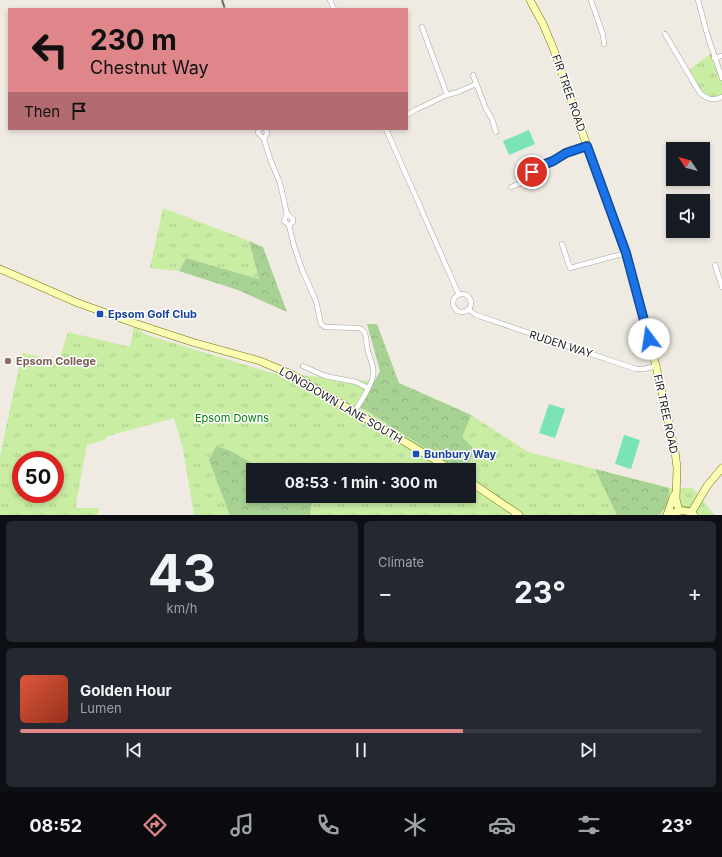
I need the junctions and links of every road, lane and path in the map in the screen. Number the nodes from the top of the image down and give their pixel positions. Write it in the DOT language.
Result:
graph roads {
  1 [pos="530,0"];
  2 [pos="590,0"];
  3 [pos="698,0"];
  4 [pos="422,27"];
  5 [pos="665,34"];
  6 [pos="604,44"];
  7 [pos="722,56"];
  8 [pos="714,58"];
  9 [pos="473,75"];
  10 [pos="722,78"];
  11 [pos="476,84"];
  12 [pos="447,94"];
  13 [pos="722,97"];
  14 [pos="408,114"];
  15 [pos="258,130"];
  16 [pos="266,130"];
  17 [pos="386,130"];
  18 [pos="496,132"];
  19 [pos="264,139"];
  20 [pos="587,146"];
  21 [pos="528,160"];
  22 [pos="535,168"];
  23 [pos="510,187"];
  24 [pos="562,244"];
  25 [pos="626,253"];
  26 [pos="715,265"];
  27 [pos="0,269"];
  28 [pos="722,287"];
  29 [pos="459,295"];
  30 [pos="468,310"];
  31 [pos="303,366"];
  32 [pos="656,366"];
  33 [pos="368,388"];
  34 [pos="355,411"];
  35 [pos="440,463"];
  36 [pos="722,468"];
  37 [pos="476,487"];
  38 [pos="676,490"];
  39 [pos="679,511"];
  40 [pos="692,514"];
  41 [pos="519,515"];
  42 [pos="668,515"];
  1 -- 20 [label="main road, FIR TREE ROAD"];
  2 -- 6 [label="street"];
  3 -- 8 [label="street"];
  4 -- 12 [label="street"];
  5 -- 13 [label="street"];
  7 -- 8 [label="street"];
  8 -- 10 [label="street"];
  9 -- 11 [label="street"];
  11 -- 12 [label="street"];
  11 -- 18 [label="street"];
  12 -- 14 [label="street"];
  15 -- 19 [label="street"];
  16 -- 19 [label="street"];
  17 -- 29 [label="street, RUDEN WAY"];
  19 -- 33 [label="street"];
  20 -- 22 [label="street"];
  20 -- 25 [label="main road, FIR TREE ROAD"];
  21 -- 22 [label="street"];
  22 -- 23 [label="street"];
  24 -- 25 [label="street"];
  25 -- 32 [label="main road, FIR TREE ROAD"];
  26 -- 28 [label="street"];
  27 -- 34 [label="main road, LONGDOWN LANE SOUTH"];
  29 -- 30 [label="street, RUDEN WAY"];
  29 -- 30 [label="street, RUDEN WAY"];
  30 -- 32 [label="street, RUDEN WAY"];
  31 -- 33 [label="street"];
  32 -- 38 [label="main road, FIR TREE ROAD"];
  33 -- 34 [label="street"];
  34 -- 35 [label="main road, LONGDOWN LANE SOUTH"];
  36 -- 40 [label="main road"];
  37 -- 41 [label="main road"];
  38 -- 39 [label="main road, FIR TREE ROAD"];
  38 -- 42 [label="main road, FIR TREE ROAD"];
  39 -- 40 [label="main road"];
  39 -- 42 [label="main road"];
}
